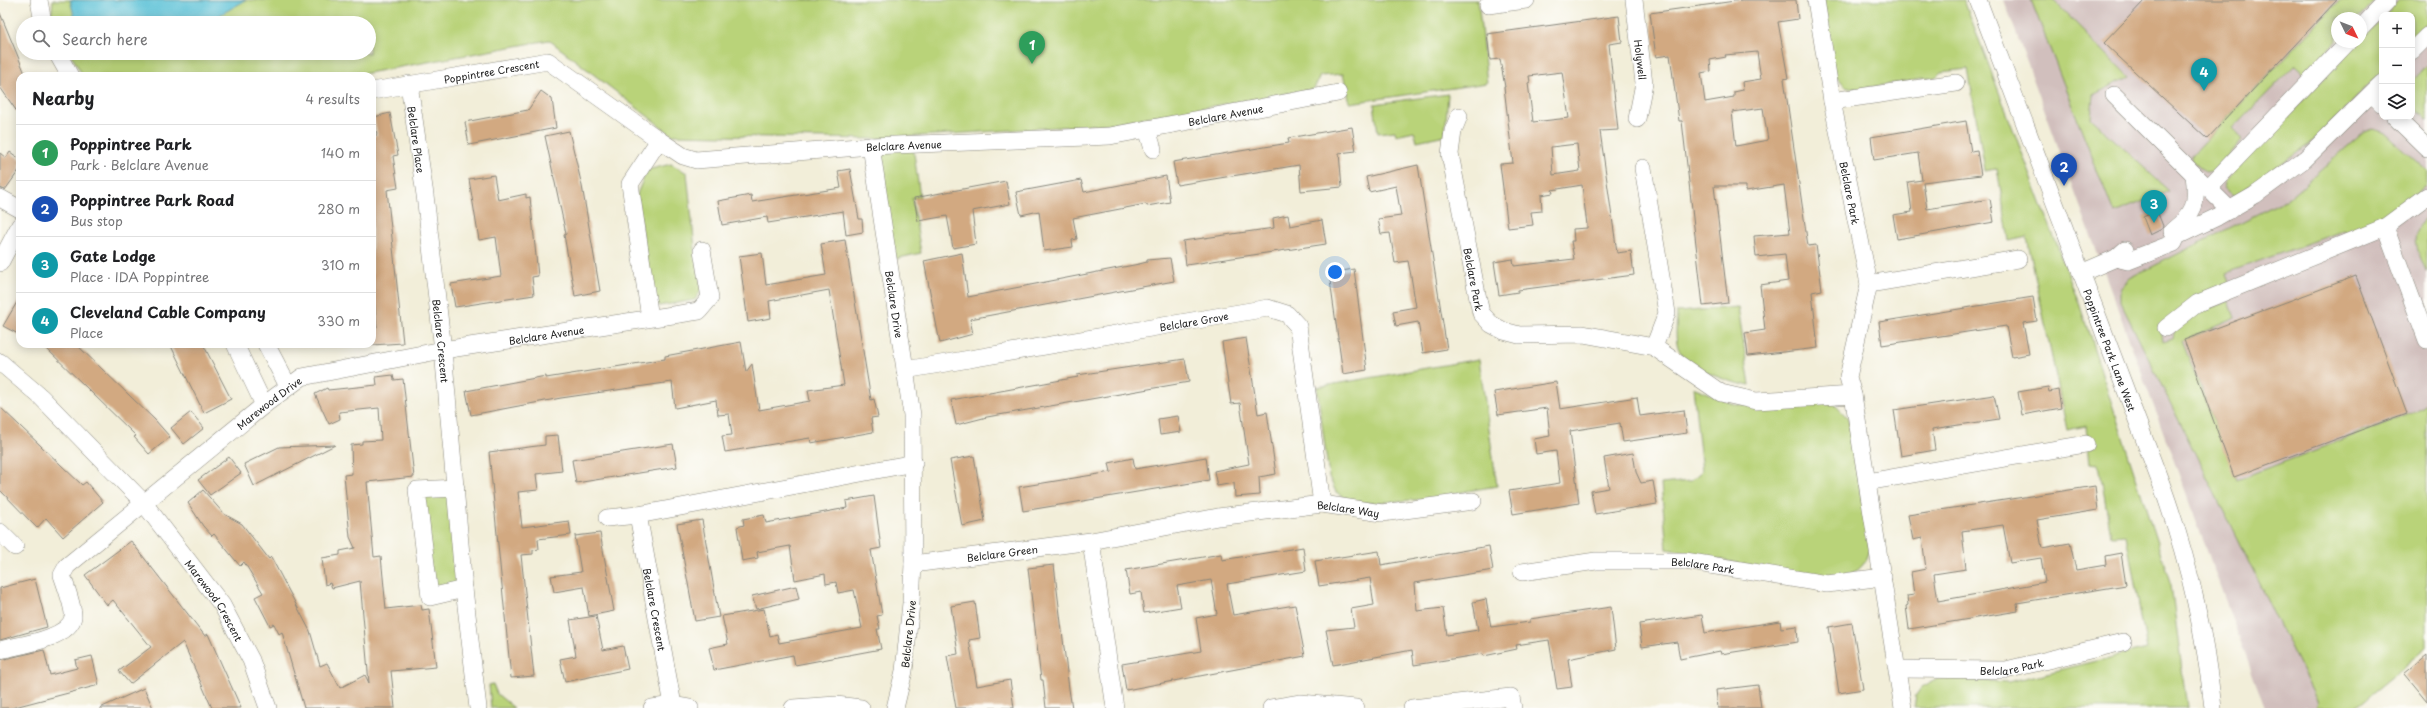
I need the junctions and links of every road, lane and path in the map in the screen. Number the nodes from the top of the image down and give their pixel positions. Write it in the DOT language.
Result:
graph roads {
  1 [pos="39,0"];
  2 [pos="1526,0"];
  3 [pos="1634,0"];
  4 [pos="1816,0"];
  5 [pos="1978,0"];
  6 [pos="2388,0"];
  7 [pos="1488,5"];
  8 [pos="42,16"];
  9 [pos="2367,22"];
  10 [pos="2427,36"];
  11 [pos="2342,48"];
  12 [pos="2415,48"];
  13 [pos="61,60"];
  14 [pos="68,72"];
  15 [pos="1956,83"];
  16 [pos="409,84"];
  17 [pos="376,90"];
  18 [pos="1338,93"];
  19 [pos="2379,94"];
  20 [pos="2114,95"];
  21 [pos="1832,101"];
  22 [pos="1459,116"];
  23 [pos="1637,119"];
  24 [pos="2398,120"];
  25 [pos="1147,129"];
  26 [pos="659,140"];
  27 [pos="871,146"];
  28 [pos="2427,148"];
  29 [pos="1152,149"];
  30 [pos="1643,168"];
  31 [pos="2194,175"];
  32 [pos="2208,188"];
  33 [pos="425,194"];
  34 [pos="2427,196"];
  35 [pos="0,198"];
  36 [pos="16,208"];
  37 [pos="2230,210"];
  38 [pos="2385,227"];
  39 [pos="16,233"];
  40 [pos="2174,234"];
  41 [pos="702,250"];
  42 [pos="2018,259"];
  43 [pos="0,263"];
  44 [pos="2081,273"];
  45 [pos="1869,284"];
  46 [pos="650,318"];
  47 [pos="2166,328"];
  48 [pos="2427,340"];
  49 [pos="1654,347"];
  50 [pos="237,348"];
  51 [pos="268,348"];
  52 [pos="443,350"];
  53 [pos="0,362"];
  54 [pos="905,370"];
  55 [pos="288,386"];
  56 [pos="1853,395"];
  57 [pos="264,405"];
  58 [pos="2086,444"];
  59 [pos="914,463"];
  60 [pos="1867,482"];
  61 [pos="456,488"];
  62 [pos="143,502"];
  63 [pos="1473,502"];
  64 [pos="1322,504"];
  65 [pos="638,514"];
  66 [pos="1223,517"];
  67 [pos="607,518"];
  68 [pos="0,532"];
  69 [pos="1091,541"];
  70 [pos="15,547"];
  71 [pos="913,564"];
  72 [pos="1522,572"];
  73 [pos="1884,577"];
  74 [pos="464,589"];
  75 [pos="2123,642"];
  76 [pos="0,650"];
  77 [pos="1898,669"];
  78 [pos="673,705"];
  79 [pos="268,708"];
  80 [pos="478,708"];
  81 [pos="652,708"];
  82 [pos="690,708"];
  83 [pos="793,708"];
  84 [pos="861,708"];
  85 [pos="895,708"];
  86 [pos="1114,708"];
  87 [pos="1271,708"];
  88 [pos="1356,708"];
  89 [pos="1412,708"];
  90 [pos="1513,708"];
  91 [pos="1903,708"];
  92 [pos="2213,708"];
  1 -- 8 [label="street"];
  2 -- 7 [label="street"];
  3 -- 23 [label="street, Holywell"];
  4 -- 21 [label="street, Belclare Park"];
  5 -- 44 [label="street, Poppintree Park Lane West"];
  6 -- 9 [label="street"];
  10 -- 12 [label="street"];
  11 -- 32 [label="street"];
  13 -- 14 [label="street"];
  15 -- 21 [label="street"];
  16 -- 17 [label="street, Poppintree Crescent"];
  16 -- 26 [label="street, Poppintree Crescent"];
  16 -- 33 [label="street, Belclare Place"];
  18 -- 25 [label="street, Belclare Avenue"];
  19 -- 37 [label="street"];
  20 -- 31 [label="street"];
  21 -- 45 [label="street, Belclare Park"];
  22 -- 49 [label="street, Belclare Park"];
  24 -- 28 [label="street"];
  25 -- 27 [label="street, Belclare Avenue"];
  25 -- 29 [label="street"];
  26 -- 27 [label="street, Belclare Avenue"];
  26 -- 46 [label="street"];
  27 -- 54 [label="street, Belclare Drive"];
  30 -- 49 [label="street"];
  31 -- 32 [label="street"];
  31 -- 40 [label="street"];
  32 -- 37 [label="street"];
  33 -- 52 [label="street, Belclare Crescent"];
  34 -- 38 [label="street"];
  35 -- 36 [label="street"];
  37 -- 40 [label="street"];
  38 -- 47 [label="street"];
  38 -- 48 [label="street"];
  39 -- 43 [label="street"];
  40 -- 44 [label="street"];
  41 -- 46 [label="street, Belclare Avenue"];
  42 -- 45 [label="street"];
  44 -- 92 [label="street, Poppintree Park Lane West"];
  45 -- 56 [label="street, Belclare Park"];
  46 -- 52 [label="street, Belclare Avenue"];
  49 -- 56 [label="street, Belclare Park"];
  50 -- 57 [label="street"];
  51 -- 55 [label="street"];
  52 -- 55 [label="street, Marewood Drive"];
  52 -- 61 [label="street, Belclare Crescent"];
  53 -- 62 [label="street, Marewood Crescent"];
  54 -- 59 [label="street, Belclare Drive"];
  54 -- 64 [label="street, Belclare Grove"];
  55 -- 57 [label="street, Marewood Drive"];
  56 -- 60 [label="street, Belclare Park"];
  57 -- 62 [label="street, Marewood Drive"];
  58 -- 60 [label="street"];
  59 -- 65 [label="street"];
  59 -- 71 [label="street, Belclare Drive"];
  60 -- 73 [label="street, Belclare Park"];
  61 -- 74 [label="street, Belclare Crescent"];
  61 -- 74 [label="street"];
  62 -- 76 [label="street"];
  62 -- 79 [label="street, Marewood Crescent"];
  63 -- 64 [label="street, Belclare Way"];
  64 -- 66 [label="street, Belclare Way"];
  65 -- 67 [label="street"];
  65 -- 78 [label="street, Belclare Crescent"];
  66 -- 69 [label="street, Belclare Green"];
  68 -- 70 [label="street"];
  69 -- 71 [label="street, Belclare Green"];
  69 -- 86 [label="street"];
  71 -- 85 [label="street, Belclare Drive"];
  72 -- 73 [label="street, Belclare Park"];
  73 -- 77 [label="street, Belclare Park"];
  74 -- 80 [label="street, Belclare Crescent"];
  75 -- 77 [label="street, Belclare Park"];
  77 -- 91 [label="street, Belclare Park"];
  78 -- 81 [label="street"];
  78 -- 82 [label="street"];
  83 -- 84 [label="street"];
  87 -- 88 [label="street"];
  89 -- 90 [label="street"];
}
